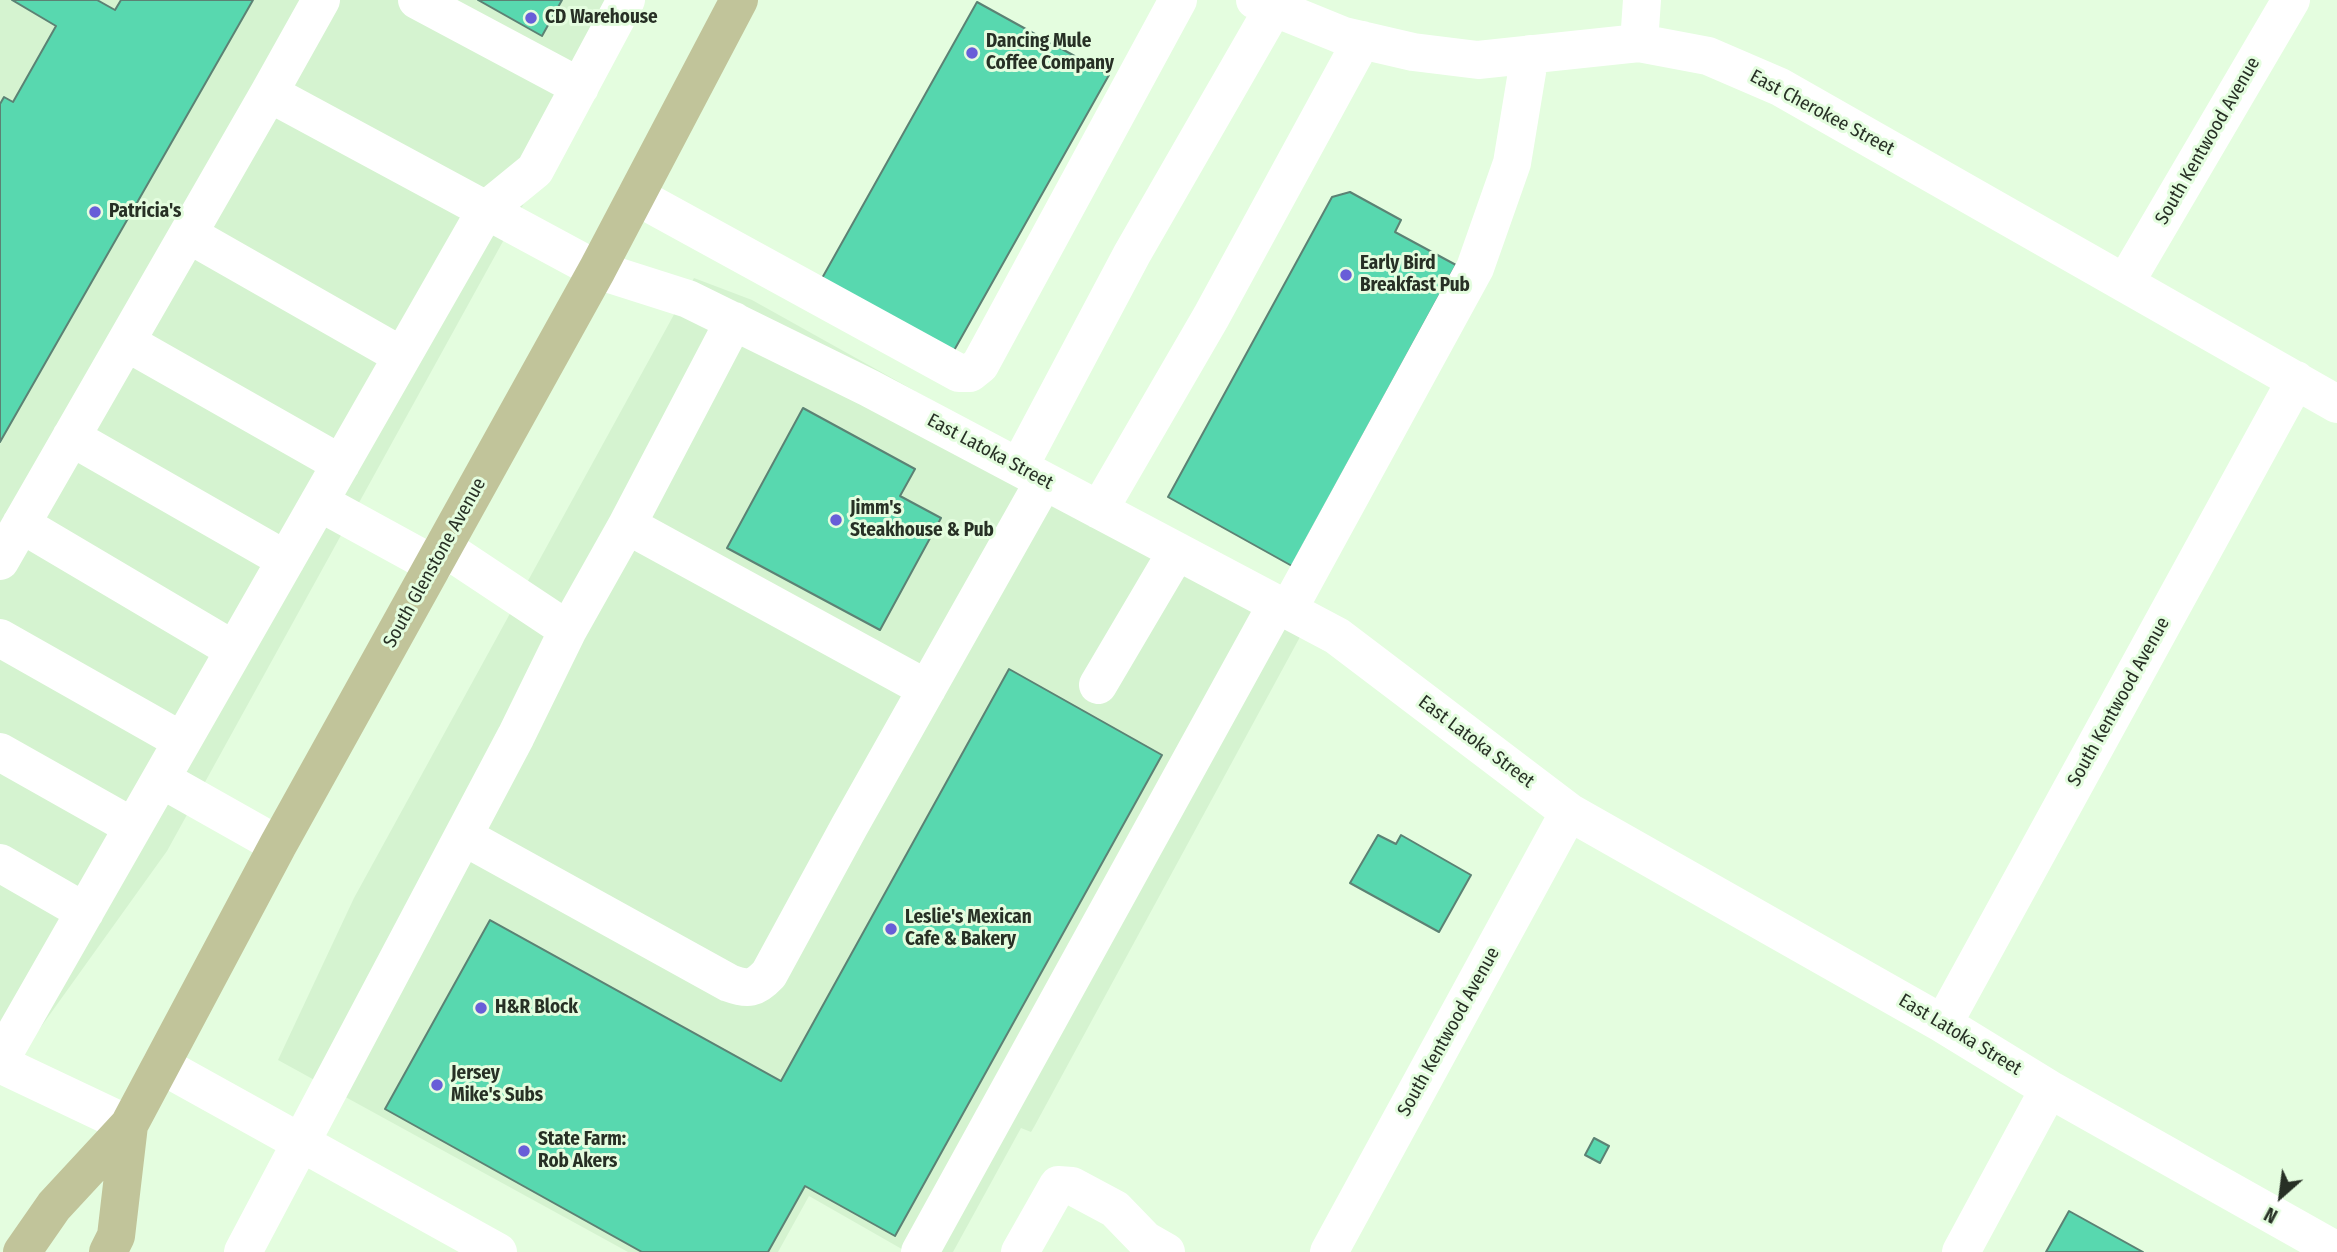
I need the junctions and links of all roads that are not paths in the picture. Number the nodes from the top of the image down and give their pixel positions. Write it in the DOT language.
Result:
graph roads {
  1 [pos="321,0"];
  2 [pos="417,0"];
  3 [pos="626,0"];
  4 [pos="739,0"];
  5 [pos="1178,0"];
  6 [pos="1643,0"];
  7 [pos="2291,0"];
  8 [pos="1265,4"];
  9 [pos="1362,40"];
  10 [pos="1639,43"];
  11 [pos="1530,54"];
  12 [pos="580,87"];
  13 [pos="269,93"];
  14 [pos="636,196"];
  15 [pos="486,209"];
  16 [pos="188,234"];
  17 [pos="597,270"];
  18 [pos="2125,283"];
  19 [pos="734,321"];
  20 [pos="127,342"];
  21 [pos="402,356"];
  22 [pos="2296,380"];
  23 [pos="2337,404"];
  24 [pos="71,437"];
  25 [pos="341,464"];
  26 [pos="1031,474"];
  27 [pos="319,502"];
  28 [pos="1099,510"];
  29 [pos="21,524"];
  30 [pos="627,525"];
  31 [pos="1177,551"];
  32 [pos="439,556"];
  33 [pos="286,560"];
  34 [pos="0,561"];
  35 [pos="1282,607"];
  36 [pos="568,630"];
  37 [pos="0,638"];
  38 [pos="234,650"];
  39 [pos="1098,685"];
  40 [pos="927,690"];
  41 [pos="183,741"];
  42 [pos="0,752"];
  43 [pos="160,779"];
  44 [pos="1569,812"];
  45 [pos="133,828"];
  46 [pos="463,836"];
  47 [pos="278,845"];
  48 [pos="0,863"];
  49 [pos="85,912"];
  50 [pos="14,1003"];
  51 [pos="1943,1024"];
  52 [pos="0,1062"];
  53 [pos="161,1065"];
  54 [pos="2049,1089"];
  55 [pos="129,1125"];
  56 [pos="302,1143"];
  57 [pos="2337,1251"];
  58 [pos="22,1252"];
  59 [pos="108,1252"];
  60 [pos="244,1252"];
  61 [pos="498,1252"];
  62 [pos="920,1252"];
  63 [pos="1020,1252"];
  64 [pos="1166,1252"];
  65 [pos="1329,1252"];
  66 [pos="1961,1252"];
  1 -- 13 [label="street"];
  2 -- 12 [label="street"];
  3 -- 12 [label="street"];
  4 -- 14 [label="main road, South Glenstone Avenue"];
  5 -- 14 [label="street"];
  6 -- 10 [label="street"];
  7 -- 18 [label="street, South Kentwood Avenue"];
  8 -- 9 [label="street, East Cherokee Street"];
  8 -- 26 [label="street"];
  9 -- 11 [label="street, East Cherokee Street"];
  9 -- 28 [label="street"];
  10 -- 11 [label="street, East Cherokee Street"];
  10 -- 18 [label="street, East Cherokee Street"];
  11 -- 35 [label="street"];
  12 -- 15 [label="street"];
  13 -- 15 [label="street, East Latoka Street"];
  13 -- 16 [label="street"];
  14 -- 17 [label="main road, South Glenstone Avenue"];
  15 -- 17 [label="street, East Latoka Street"];
  15 -- 21 [label="street"];
  16 -- 20 [label="street"];
  16 -- 21 [label="street"];
  17 -- 19 [label="street, East Latoka Street"];
  17 -- 32 [label="main road, South Glenstone Avenue"];
  18 -- 22 [label="street, East Cherokee Street"];
  19 -- 26 [label="street, East Latoka Street"];
  19 -- 30 [label="street"];
  20 -- 24 [label="street"];
  20 -- 25 [label="street"];
  21 -- 25 [label="street"];
  22 -- 23 [label="street, East Cherokee Street"];
  22 -- 51 [label="street, South Kentwood Avenue"];
  24 -- 29 [label="street"];
  24 -- 33 [label="street"];
  25 -- 27 [label="street"];
  26 -- 28 [label="street, East Latoka Street"];
  26 -- 40 [label="street"];
  27 -- 32 [label="street"];
  27 -- 33 [label="street"];
  28 -- 31 [label="street, East Latoka Street"];
  29 -- 34 [label="street"];
  29 -- 38 [label="street"];
  30 -- 36 [label="street"];
  30 -- 40 [label="street"];
  31 -- 35 [label="street, East Latoka Street"];
  31 -- 39 [label="street"];
  32 -- 36 [label="street"];
  32 -- 47 [label="main road, South Glenstone Avenue"];
  33 -- 38 [label="street"];
  35 -- 44 [label="street, East Latoka Street"];
  35 -- 62 [label="street"];
  36 -- 46 [label="street"];
  37 -- 41 [label="street"];
  38 -- 41 [label="street"];
  40 -- 46 [label="street"];
  41 -- 43 [label="street"];
  42 -- 45 [label="street"];
  43 -- 45 [label="street"];
  43 -- 47 [label="street"];
  44 -- 51 [label="street, East Latoka Street"];
  44 -- 65 [label="street, South Kentwood Avenue"];
  45 -- 49 [label="street"];
  46 -- 56 [label="street"];
  47 -- 53 [label="main road, South Glenstone Avenue"];
  48 -- 49 [label="street"];
  49 -- 50 [label="street"];
  50 -- 52 [label="street"];
  51 -- 54 [label="street, East Latoka Street"];
  52 -- 55 [label="street"];
  53 -- 55 [label="main road, South Glenstone Avenue"];
  53 -- 56 [label="street"];
  54 -- 57 [label="street, East Latoka Street"];
  54 -- 66 [label="street"];
  55 -- 58 [label="main road, South Glenstone Avenue"];
  55 -- 59 [label="main road, South Glenstone Avenue"];
  56 -- 60 [label="street"];
  56 -- 61 [label="street"];
  63 -- 64 [label="street"];
}
